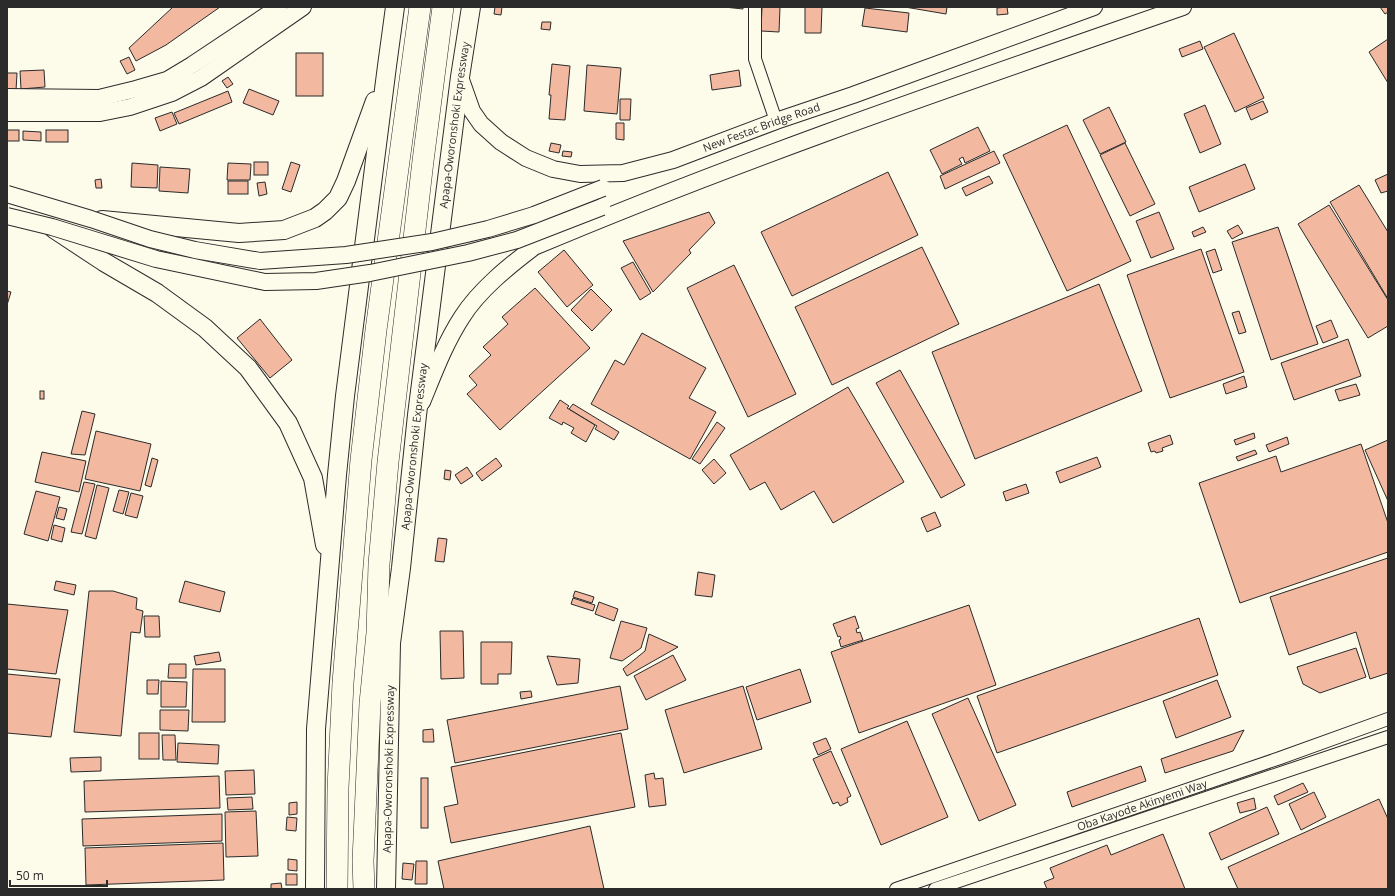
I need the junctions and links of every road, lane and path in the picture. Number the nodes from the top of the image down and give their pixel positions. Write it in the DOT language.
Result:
graph roads {
  1 [pos="279,7"];
  2 [pos="303,7"];
  3 [pos="395,7"];
  4 [pos="420,7"];
  5 [pos="443,7"];
  6 [pos="471,7"];
  7 [pos="755,7"];
  8 [pos="1094,7"];
  9 [pos="1183,7"];
  10 [pos="387,66"];
  11 [pos="460,77"];
  12 [pos="887,83"];
  13 [pos="7,97"];
  14 [pos="894,108"];
  15 [pos="7,113"];
  16 [pos="776,122"];
  17 [pos="7,194"];
  18 [pos="7,216"];
  19 [pos="91,219"];
  20 [pos="52,227"];
  21 [pos="417,415"];
  22 [pos="330,571"];
  23 [pos="1388,719"];
  24 [pos="1388,737"];
  25 [pos="315,889"];
  26 [pos="337,889"];
  27 [pos="364,889"];
  28 [pos="386,889"];
  29 [pos="896,889"];
  30 [pos="935,889"];
  1 -- 13 [label="main road"];
  2 -- 15 [label="main road"];
  3 -- 10 [label="main road"];
  4 -- 26 [label="highway"];
  5 -- 27 [label="highway, Apapa-Oworonshoki Expressway"];
  6 -- 11 [label="main road, Apapa-Oworonshoki Expressway"];
  7 -- 16 [label="street"];
  8 -- 12 [label="main road, New Festac Bridge Road"];
  9 -- 14 [label="main road"];
  10 -- 19 [label="main road, bridge"];
  10 -- 22 [label="main road"];
  11 -- 16 [label="main road, New Festac Bridge Road"];
  11 -- 21 [label="main road, Apapa-Oworonshoki Expressway"];
  12 -- 16 [label="main road, New Festac Bridge Road"];
  12 -- 19 [label="main road, bridge"];
  14 -- 20 [label="main road, bridge"];
  14 -- 21 [label="main road"];
  17 -- 19 [label="main road, bridge"];
  18 -- 20 [label="main road, bridge"];
  20 -- 22 [label="main road, bridge"];
  21 -- 28 [label="main road, Apapa-Oworonshoki Expressway"];
  22 -- 25 [label="main road"];
  23 -- 29 [label="street, Oba Kayode Akinyemi Way"];
  24 -- 30 [label="street, Oba Kayode Akinyemi Way"];
}
